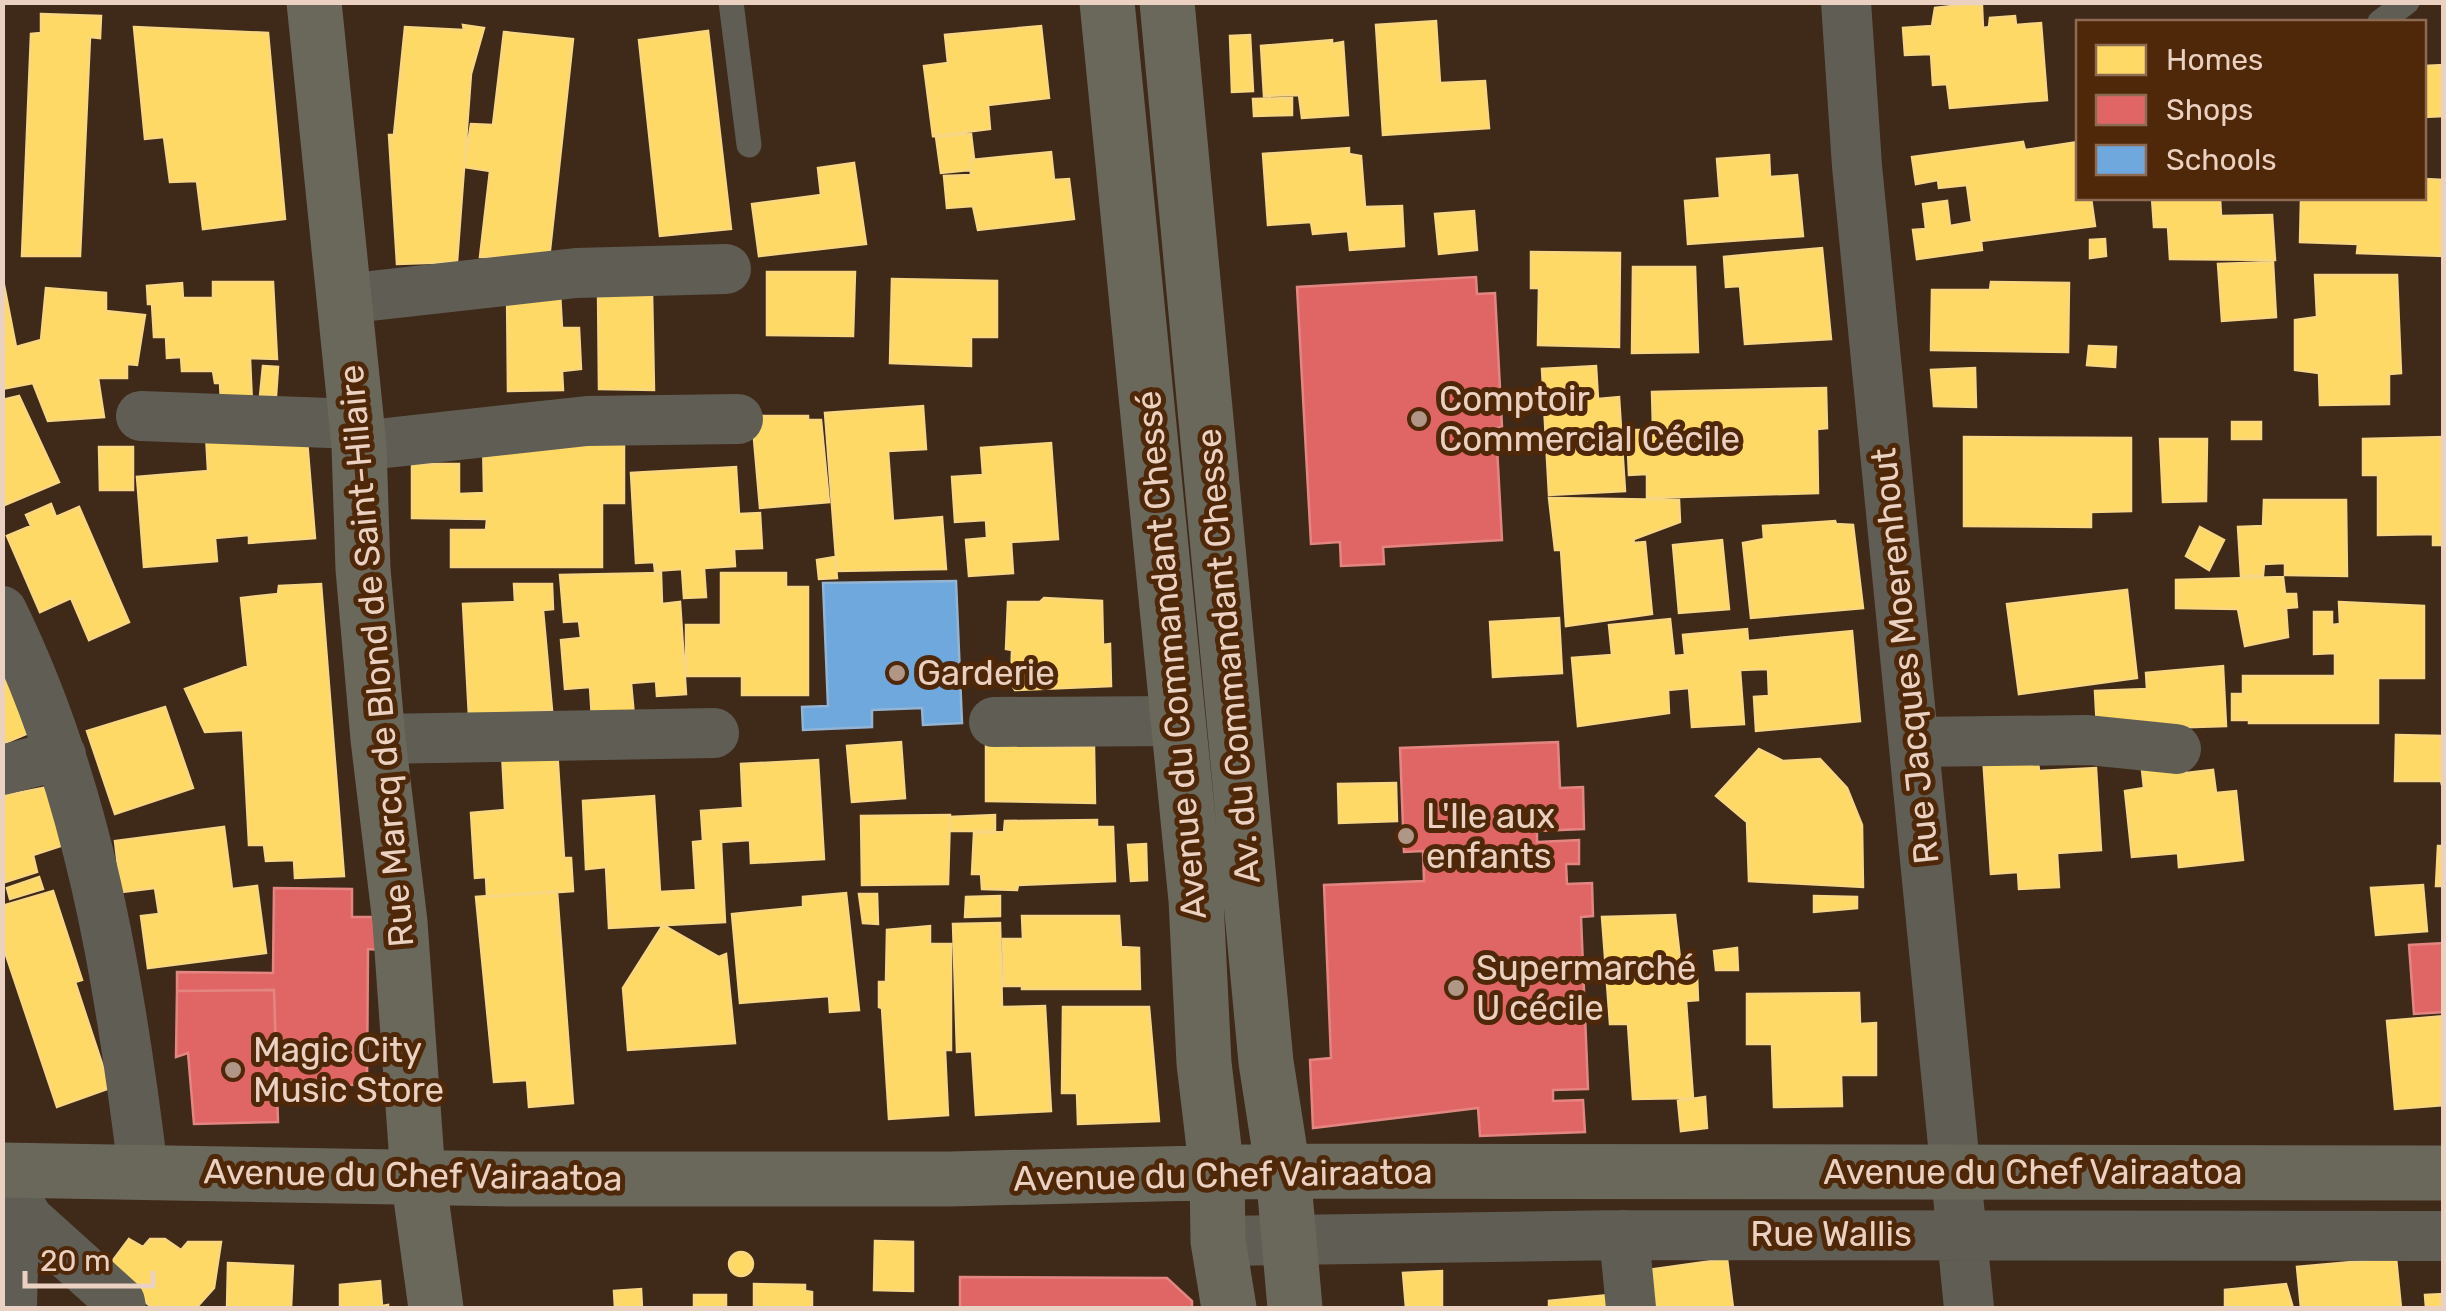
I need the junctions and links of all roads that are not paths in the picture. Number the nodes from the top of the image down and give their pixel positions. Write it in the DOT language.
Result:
graph roads {
  1 [pos="314,2"];
  2 [pos="730,2"];
  3 [pos="1107,2"];
  4 [pos="1167,2"];
  5 [pos="1846,2"];
  6 [pos="2407,2"];
  7 [pos="2383,20"];
  8 [pos="749,145"];
  9 [pos="726,269"];
  10 [pos="344,299"];
  11 [pos="1196,308"];
  12 [pos="1139,310"];
  13 [pos="140,416"];
  14 [pos="738,419"];
  15 [pos="358,435"];
  16 [pos="6,625"];
  17 [pos="1179,721"];
  18 [pos="994,722"];
  19 [pos="714,733"];
  20 [pos="378,739"];
  21 [pos="1914,742"];
  22 [pos="2176,749"];
  23 [pos="61,754"];
  24 [pos="2,770"];
  25 [pos="143,1171"];
  26 [pos="1283,1171"];
  27 [pos="1217,1173"];
  28 [pos="2444,1173"];
  29 [pos="1956,1174"];
  30 [pos="418,1176"];
  31 [pos="11,1178"];
  32 [pos="1963,1234"];
  33 [pos="1624,1235"];
  34 [pos="2444,1236"];
  35 [pos="1289,1238"];
  36 [pos="1218,1241"];
  37 [pos="12,1308"];
  38 [pos="121,1308"];
  39 [pos="436,1308"];
  40 [pos="1230,1308"];
  41 [pos="1295,1308"];
  42 [pos="1630,1308"];
  43 [pos="1969,1308"];
  1 -- 10 [label="main road, Rue Marcq de Blond de Saint-Hilaire"];
  2 -- 8 [label="lane"];
  3 -- 12 [label="main road, Avenue du Commandant Chessé"];
  4 -- 11 [label="main road, Av. du Commandant Chesse"];
  5 -- 21 [label="street, Rue Jacques Moerenhout"];
  6 -- 7 [label="lane"];
  9 -- 10 [label="street"];
  10 -- 15 [label="main road, Rue Marcq de Blond de Saint-Hilaire"];
  11 -- 12 [label="main road"];
  11 -- 26 [label="main road, Av. du Commandant Chesse"];
  12 -- 17 [label="main road, Avenue du Commandant Chessé"];
  13 -- 15 [label="street"];
  14 -- 15 [label="street"];
  15 -- 20 [label="main road, Rue Marcq de Blond de Saint-Hilaire"];
  16 -- 23 [label="street"];
  17 -- 18 [label="street"];
  17 -- 27 [label="main road, Avenue du Commandant Chessé"];
  19 -- 20 [label="street"];
  20 -- 30 [label="main road, Rue Marcq de Blond de Saint-Hilaire"];
  21 -- 22 [label="street"];
  21 -- 29 [label="street, Rue Jacques Moerenhout"];
  23 -- 24 [label="street"];
  23 -- 25 [label="street"];
  25 -- 30 [label="main road, Avenue du Chef Vairaatoa"];
  25 -- 31 [label="main road, Avenue du Chef Vairaatoa"];
  26 -- 27 [label="main road, Avenue du Chef Vairaatoa"];
  26 -- 29 [label="main road, Avenue du Chef Vairaatoa"];
  26 -- 35 [label="main road, Av. du Commandant Chesse"];
  27 -- 30 [label="main road, Avenue du Chef Vairaatoa"];
  27 -- 36 [label="main road, Avenue du Commandant Chessé"];
  28 -- 29 [label="main road, Avenue du Chef Vairaatoa"];
  29 -- 32 [label="street, Rue Jacques Moerenhout"];
  30 -- 39 [label="main road, Rue Marcq de Blond de Saint-Hilaire"];
  31 -- 37 [label="street"];
  31 -- 38 [label="street"];
  32 -- 33 [label="street, Rue Wallis"];
  32 -- 34 [label="street, Rue Wallis"];
  32 -- 43 [label="street, Rue Jacques Moerenhout"];
  33 -- 35 [label="street, Rue Wallis"];
  33 -- 42 [label="street"];
  35 -- 36 [label="street, Rue Wallis"];
  35 -- 41 [label="main road, Av. du Commandant Chesse"];
  36 -- 40 [label="main road, Avenue du Commandant Chessé"];
}
